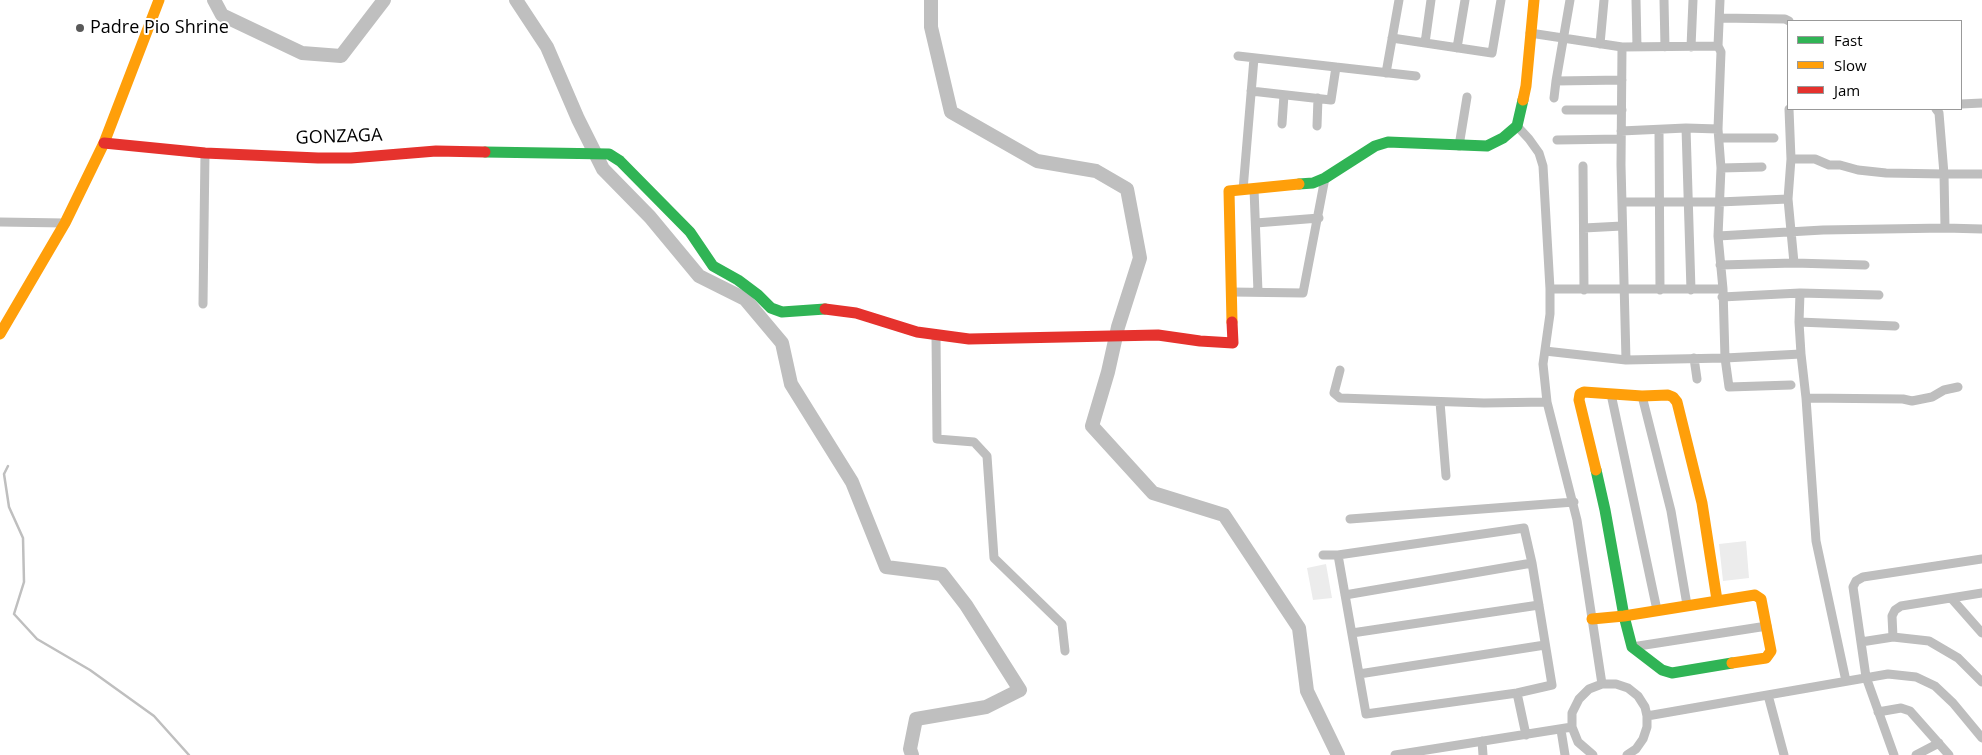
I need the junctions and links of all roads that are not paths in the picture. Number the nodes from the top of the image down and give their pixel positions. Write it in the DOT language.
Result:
graph roads {
  1 [pos="159,0"];
  2 [pos="1399,0"];
  3 [pos="1431,0"];
  4 [pos="1465,0"];
  5 [pos="1501,0"];
  6 [pos="1534,0"];
  7 [pos="1570,0"];
  8 [pos="1604,0"];
  9 [pos="1636,0"];
  10 [pos="1664,0"];
  11 [pos="1693,0"];
  12 [pos="1720,0"];
  13 [pos="1720,18"];
  14 [pos="1788,20"];
  15 [pos="1530,34"];
  16 [pos="1392,38"];
  17 [pos="1564,40"];
  18 [pos="1425,43"];
  19 [pos="1600,44"];
  20 [pos="1691,46"];
  21 [pos="1718,46"];
  22 [pos="1622,47"];
  23 [pos="1637,47"];
  24 [pos="1665,47"];
  25 [pos="1457,48"];
  26 [pos="1238,56"];
  27 [pos="1254,58"];
  28 [pos="1336,67"];
  29 [pos="1386,73"];
  30 [pos="1416,76"];
  31 [pos="1622,80"];
  32 [pos="1556,81"];
  33 [pos="1251,91"];
  34 [pos="1284,95"];
  35 [pos="1467,97"];
  36 [pos="1318,98"];
  37 [pos="1554,98"];
  38 [pos="1982,103"];
  39 [pos="1962,104"];
  40 [pos="1566,110"];
  41 [pos="1622,110"];
  42 [pos="1789,110"];
  43 [pos="1937,110"];
  44 [pos="1282,124"];
  45 [pos="1317,126"];
  46 [pos="1517,126"];
  47 [pos="1686,128"];
  48 [pos="1659,130"];
  49 [pos="1719,134"];
  50 [pos="1621,135"];
  51 [pos="1774,138"];
  52 [pos="1557,140"];
  53 [pos="104,144"];
  54 [pos="1459,146"];
  55 [pos="205,153"];
  56 [pos="1791,159"];
  57 [pos="1583,166"];
  58 [pos="1721,168"];
  59 [pos="1762,168"];
  60 [pos="1944,174"];
  61 [pos="1982,174"];
  62 [pos="1325,178"];
  63 [pos="1249,189"];
  64 [pos="1788,199"];
  65 [pos="1622,202"];
  66 [pos="1659,202"];
  67 [pos="1688,202"];
  68 [pos="1719,202"];
  69 [pos="1319,218"];
  70 [pos="0,222"];
  71 [pos="65,223"];
  72 [pos="1256,223"];
  73 [pos="1622,226"];
  74 [pos="1584,228"];
  75 [pos="1945,228"];
  76 [pos="1982,229"];
  77 [pos="1792,231"];
  78 [pos="1718,236"];
  79 [pos="1794,263"];
  80 [pos="1720,265"];
  81 [pos="1864,265"];
  82 [pos="1550,289"];
  83 [pos="1584,290"];
  84 [pos="1625,290"];
  85 [pos="1660,290"];
  86 [pos="1691,290"];
  87 [pos="1232,292"];
  88 [pos="1258,292"];
  89 [pos="1723,293"];
  90 [pos="1800,293"];
  91 [pos="1879,295"];
  92 [pos="203,304"];
  93 [pos="1799,322"];
  94 [pos="1895,326"];
  95 [pos="0,334"];
  96 [pos="936,335"];
  97 [pos="1546,351"];
  98 [pos="1801,354"];
  99 [pos="1694,358"];
  100 [pos="1726,358"];
  101 [pos="1626,360"];
  102 [pos="1340,370"];
  103 [pos="1698,379"];
  104 [pos="1791,385"];
  105 [pos="1958,387"];
  106 [pos="1611,394"];
  107 [pos="1642,396"];
  108 [pos="1806,398"];
  109 [pos="1440,402"];
  110 [pos="1548,402"];
  111 [pos="1446,476"];
  112 [pos="1574,502"];
  113 [pos="1350,519"];
  114 [pos="1323,555"];
  115 [pos="1338,555"];
  116 [pos="1982,559"];
  117 [pos="1532,563"];
  118 [pos="1982,594"];
  119 [pos="1345,596"];
  120 [pos="1952,599"];
  121 [pos="1717,600"];
  122 [pos="1539,605"];
  123 [pos="1686,605"];
  124 [pos="1657,610"];
  125 [pos="1624,616"];
  126 [pos="1592,618"];
  127 [pos="1767,626"];
  128 [pos="1352,633"];
  129 [pos="1982,633"];
  130 [pos="1893,637"];
  131 [pos="1861,642"];
  132 [pos="1545,645"];
  133 [pos="1632,647"];
  134 [pos="1066,651"];
  135 [pos="1359,674"];
  136 [pos="1866,677"];
  137 [pos="1846,681"];
  138 [pos="1982,682"];
  139 [pos="1602,684"];
  140 [pos="1517,693"];
  141 [pos="1768,695"];
  142 [pos="1878,712"];
  143 [pos="1647,716"];
  144 [pos="1572,727"];
  145 [pos="1561,730"];
  146 [pos="1526,735"];
  147 [pos="1982,738"];
  148 [pos="1482,741"];
  149 [pos="1939,743"];
  150 [pos="1452,751"];
  151 [pos="1395,755"];
  152 [pos="1483,755"];
  153 [pos="1565,755"];
  154 [pos="1593,755"];
  155 [pos="1627,755"];
  156 [pos="1784,755"];
  157 [pos="1894,755"];
  158 [pos="1916,755"];
  159 [pos="1949,755"];
  1 -- 53 [label="street"];
  2 -- 16 [label="street"];
  3 -- 18 [label="street"];
  4 -- 25 [label="street"];
  5 -- 25 [label="street"];
  6 -- 15 [label="street"];
  7 -- 17 [label="street"];
  8 -- 19 [label="street"];
  9 -- 23 [label="street"];
  10 -- 24 [label="street"];
  11 -- 20 [label="street"];
  12 -- 13 [label="street"];
  13 -- 14 [label="street"];
  13 -- 21 [label="street"];
  15 -- 17 [label="street"];
  15 -- 46 [label="street"];
  16 -- 18 [label="street"];
  16 -- 29 [label="street"];
  17 -- 19 [label="street"];
  17 -- 32 [label="street"];
  18 -- 25 [label="street"];
  19 -- 22 [label="street"];
  20 -- 21 [label="street"];
  20 -- 24 [label="street"];
  21 -- 49 [label="street"];
  22 -- 23 [label="street"];
  22 -- 31 [label="street"];
  23 -- 24 [label="street"];
  26 -- 27 [label="street"];
  27 -- 28 [label="street"];
  27 -- 33 [label="street"];
  28 -- 29 [label="street"];
  28 -- 36 [label="street"];
  29 -- 30 [label="street"];
  31 -- 32 [label="street"];
  31 -- 41 [label="street"];
  32 -- 37 [label="street"];
  33 -- 34 [label="street"];
  33 -- 63 [label="street"];
  34 -- 36 [label="street"];
  34 -- 44 [label="street"];
  35 -- 54 [label="street"];
  36 -- 45 [label="street"];
  38 -- 39 [label="street"];
  40 -- 41 [label="street"];
  41 -- 50 [label="street"];
  42 -- 56 [label="street"];
  43 -- 60 [label="street"];
  46 -- 54 [label="street"];
  46 -- 82 [label="street"];
  47 -- 48 [label="street"];
  47 -- 49 [label="street"];
  47 -- 67 [label="street"];
  48 -- 50 [label="street"];
  48 -- 66 [label="street"];
  49 -- 51 [label="street"];
  49 -- 58 [label="street"];
  50 -- 52 [label="street"];
  50 -- 65 [label="street"];
  53 -- 55 [label="street, GONZAGA"];
  53 -- 71 [label="street"];
  54 -- 62 [label="street"];
  55 -- 92 [label="street"];
  55 -- 96 [label="street, GONZAGA"];
  56 -- 60 [label="street"];
  56 -- 64 [label="street"];
  57 -- 74 [label="street"];
  58 -- 59 [label="street"];
  58 -- 68 [label="street"];
  60 -- 61 [label="street"];
  60 -- 75 [label="street"];
  62 -- 63 [label="street"];
  62 -- 69 [label="street"];
  63 -- 72 [label="street"];
  63 -- 87 [label="street"];
  64 -- 68 [label="street"];
  64 -- 77 [label="street"];
  65 -- 66 [label="street"];
  65 -- 73 [label="street"];
  66 -- 67 [label="street"];
  66 -- 85 [label="street"];
  67 -- 68 [label="street"];
  67 -- 86 [label="street"];
  68 -- 78 [label="street"];
  69 -- 72 [label="street"];
  69 -- 88 [label="street"];
  70 -- 71 [label="street"];
  71 -- 95 [label="street"];
  72 -- 88 [label="street"];
  73 -- 74 [label="street"];
  73 -- 84 [label="street"];
  74 -- 83 [label="street"];
  75 -- 76 [label="street"];
  75 -- 77 [label="street"];
  77 -- 78 [label="street"];
  77 -- 79 [label="street"];
  78 -- 80 [label="street"];
  79 -- 80 [label="street"];
  79 -- 81 [label="street"];
  80 -- 89 [label="street"];
  82 -- 83 [label="street"];
  82 -- 97 [label="street"];
  83 -- 84 [label="street"];
  84 -- 85 [label="street"];
  84 -- 101 [label="street"];
  85 -- 86 [label="street"];
  86 -- 89 [label="street"];
  87 -- 88 [label="street"];
  87 -- 96 [label="street"];
  89 -- 90 [label="street"];
  89 -- 100 [label="street"];
  90 -- 91 [label="street"];
  90 -- 93 [label="street"];
  93 -- 94 [label="street"];
  93 -- 98 [label="street"];
  96 -- 134 [label="street"];
  97 -- 101 [label="street"];
  97 -- 110 [label="street"];
  98 -- 100 [label="street"];
  98 -- 108 [label="street"];
  99 -- 100 [label="street"];
  99 -- 101 [label="street"];
  99 -- 103 [label="street"];
  100 -- 104 [label="street"];
  102 -- 109 [label="street"];
  105 -- 108 [label="street"];
  106 -- 107 [label="street"];
  106 -- 124 [label="street"];
  106 -- 125 [label="street"];
  107 -- 121 [label="street"];
  107 -- 123 [label="street"];
  108 -- 137 [label="street"];
  109 -- 110 [label="street"];
  109 -- 111 [label="street"];
  110 -- 112 [label="street"];
  112 -- 113 [label="street"];
  112 -- 126 [label="street"];
  114 -- 115 [label="street"];
  115 -- 117 [label="street"];
  115 -- 119 [label="street"];
  116 -- 131 [label="street"];
  117 -- 119 [label="street"];
  117 -- 122 [label="street"];
  118 -- 120 [label="street"];
  119 -- 128 [label="street"];
  120 -- 129 [label="street"];
  120 -- 130 [label="street"];
  121 -- 123 [label="street"];
  121 -- 127 [label="street"];
  122 -- 128 [label="street"];
  122 -- 132 [label="street"];
  123 -- 124 [label="street"];
  124 -- 125 [label="street"];
  125 -- 126 [label="street"];
  125 -- 133 [label="street"];
  126 -- 139 [label="street"];
  127 -- 133 [label="street"];
  127 -- 133 [label="street"];
  128 -- 135 [label="street"];
  130 -- 131 [label="street"];
  130 -- 138 [label="street"];
  131 -- 136 [label="street"];
  132 -- 135 [label="street"];
  132 -- 140 [label="street"];
  135 -- 140 [label="street"];
  136 -- 137 [label="street"];
  136 -- 142 [label="street"];
  136 -- 147 [label="street"];
  137 -- 141 [label="street"];
  139 -- 143 [label="street"];
  139 -- 144 [label="street"];
  140 -- 146 [label="street"];
  141 -- 143 [label="street"];
  141 -- 156 [label="street"];
  142 -- 149 [label="street"];
  142 -- 157 [label="street"];
  143 -- 155 [label="street"];
  144 -- 145 [label="street"];
  144 -- 154 [label="street"];
  145 -- 146 [label="street"];
  145 -- 153 [label="street"];
  146 -- 148 [label="street"];
  148 -- 150 [label="street"];
  148 -- 152 [label="street"];
  149 -- 158 [label="street"];
  149 -- 159 [label="street"];
  150 -- 151 [label="street"];
}
